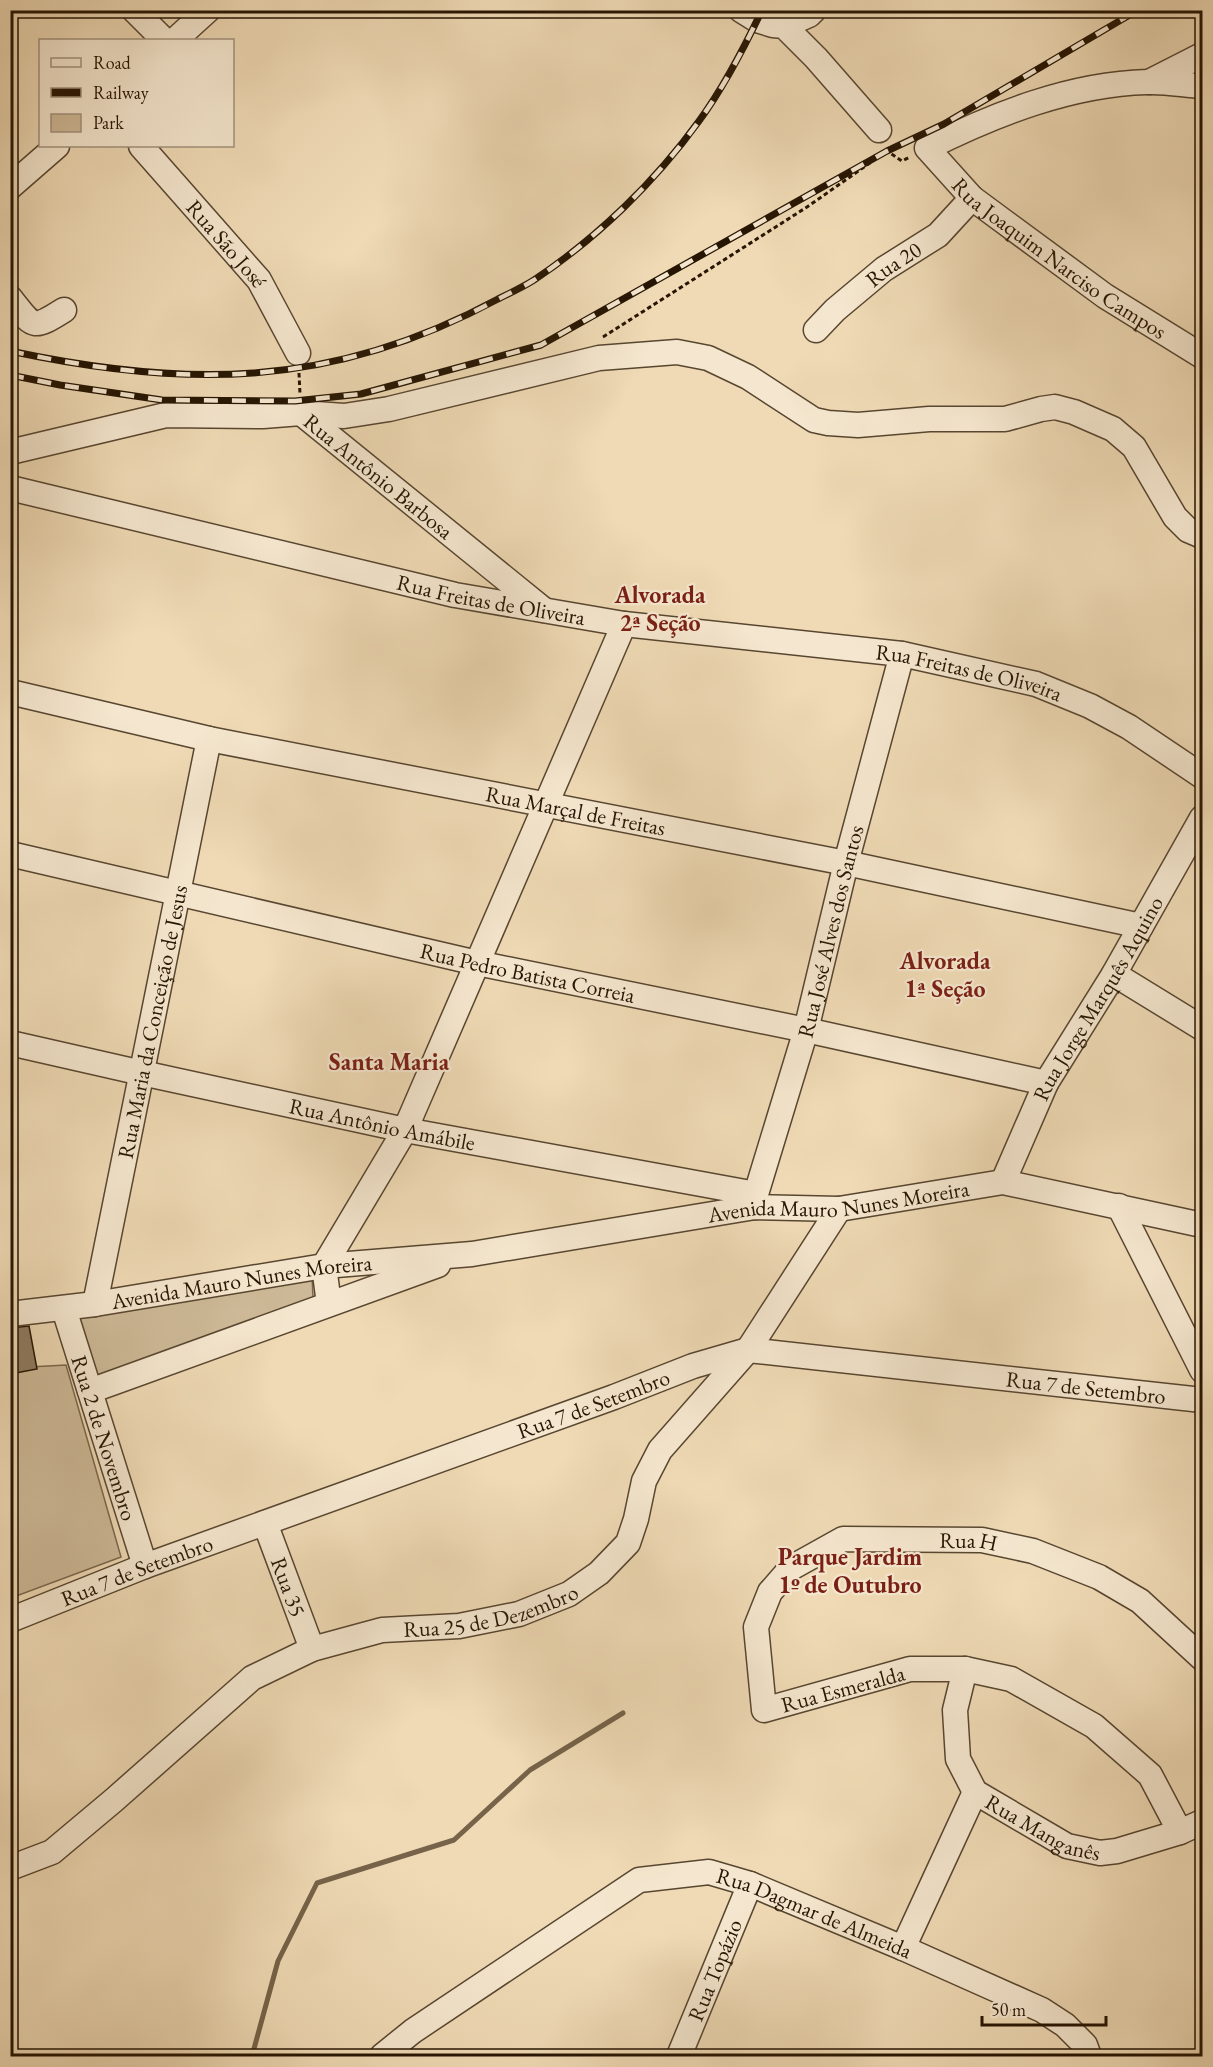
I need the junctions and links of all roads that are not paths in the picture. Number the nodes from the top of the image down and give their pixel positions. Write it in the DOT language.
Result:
graph roads {
  1 [pos="134,10"];
  2 [pos="208,10"];
  3 [pos="741,10"];
  4 [pos="814,10"];
  5 [pos="784,26"];
  6 [pos="163,39"];
  7 [pos="176,39"];
  8 [pos="1203,55"];
  9 [pos="1149,82"];
  10 [pos="1203,86"];
  11 [pos="879,130"];
  12 [pos="56,147"];
  13 [pos="142,147"];
  14 [pos="10,187"];
  15 [pos="972,198"];
  16 [pos="10,298"];
  17 [pos="64,310"];
  18 [pos="816,330"];
  19 [pos="298,353"];
  20 [pos="1203,356"];
  21 [pos="301,414"];
  22 [pos="10,452"];
  23 [pos="10,488"];
  24 [pos="1203,536"];
  25 [pos="546,612"];
  26 [pos="624,624"];
  27 [pos="902,654"];
  28 [pos="10,692"];
  29 [pos="209,739"];
  30 [pos="1203,776"];
  31 [pos="546,804"];
  32 [pos="1203,818"];
  33 [pos="10,854"];
  34 [pos="846,863"];
  35 [pos="177,892"];
  36 [pos="1141,926"];
  37 [pos="477,963"];
  38 [pos="1114,974"];
  39 [pos="1203,1028"];
  40 [pos="806,1030"];
  41 [pos="10,1043"];
  42 [pos="142,1073"];
  43 [pos="1046,1083"];
  44 [pos="405,1130"];
  45 [pos="1003,1182"];
  46 [pos="755,1201"];
  47 [pos="1119,1206"];
  48 [pos="839,1209"];
  49 [pos="1203,1226"];
  50 [pos="472,1254"];
  51 [pos="324,1266"];
  52 [pos="95,1304"];
  53 [pos="329,1304"];
  54 [pos="64,1309"];
  55 [pos="10,1314"];
  56 [pos="748,1350"];
  57 [pos="1203,1370"];
  58 [pos="90,1391"];
  59 [pos="1203,1400"];
  60 [pos="265,1522"];
  61 [pos="146,1566"];
  62 [pos="10,1620"];
  63 [pos="312,1649"];
  64 [pos="1203,1658"];
  65 [pos="965,1669"];
  66 [pos="764,1710"];
  67 [pos="975,1792"];
  68 [pos="1203,1822"];
  69 [pos="1180,1832"];
  70 [pos="10,1868"];
  71 [pos="750,1884"];
  72 [pos="903,1947"];
  73 [pos="687,2054"];
  74 [pos="382,2056"];
  75 [pos="1089,2056"];
  1 -- 6 [label="street"];
  2 -- 7 [label="street"];
  3 -- 5 [label="street"];
  4 -- 5 [label="street"];
  5 -- 11 [label="street"];
  8 -- 9 [label="street"];
  9 -- 10 [label="street"];
  9 -- 15 [label="street, Rua Joaquim Narciso Campos"];
  12 -- 14 [label="street"];
  13 -- 19 [label="street, Rua São José"];
  15 -- 18 [label="street, Rua 20"];
  15 -- 20 [label="street, Rua Joaquim Narciso Campos"];
  16 -- 17 [label="street"];
  21 -- 22 [label="street, Rua Antônio Barbosa"];
  21 -- 24 [label="street"];
  21 -- 25 [label="street, Rua Antônio Barbosa"];
  23 -- 25 [label="street, Rua Freitas de Oliveira"];
  25 -- 26 [label="street, Rua Freitas de Oliveira"];
  26 -- 27 [label="street, Rua Freitas de Oliveira"];
  26 -- 31 [label="street"];
  27 -- 30 [label="street, Rua Freitas de Oliveira"];
  27 -- 34 [label="street, Rua José Alves dos Santos"];
  28 -- 29 [label="street, Rua Marçal de Freitas"];
  29 -- 31 [label="street, Rua Marçal de Freitas"];
  29 -- 35 [label="street, Rua Maria da Conceição de Jesus"];
  31 -- 34 [label="street, Rua Marçal de Freitas"];
  31 -- 37 [label="street"];
  32 -- 36 [label="street, Rua Jorge Marquês Aquino"];
  33 -- 35 [label="street, Rua Pedro Batista Correia"];
  34 -- 36 [label="street, Rua Marçal de Freitas"];
  34 -- 40 [label="street, Rua José Alves dos Santos"];
  35 -- 37 [label="street, Rua Pedro Batista Correia"];
  35 -- 42 [label="street, Rua Maria da Conceição de Jesus"];
  36 -- 38 [label="street, Rua Jorge Marquês Aquino"];
  37 -- 40 [label="street, Rua Pedro Batista Correia"];
  37 -- 44 [label="street"];
  38 -- 39 [label="street"];
  38 -- 43 [label="street, Rua Jorge Marquês Aquino"];
  40 -- 43 [label="street, Rua Pedro Batista Correia"];
  40 -- 46 [label="street, Rua José Alves dos Santos"];
  41 -- 42 [label="street, Rua Antônio Amábile"];
  42 -- 44 [label="street, Rua Antônio Amábile"];
  42 -- 52 [label="street, Rua Maria da Conceição de Jesus"];
  43 -- 45 [label="street, Rua Jorge Marquês Aquino"];
  44 -- 46 [label="street, Rua Antônio Amábile"];
  44 -- 51 [label="street"];
  45 -- 47 [label="street, Avenida Mauro Nunes Moreira"];
  45 -- 48 [label="street, Avenida Mauro Nunes Moreira"];
  46 -- 48 [label="street, Avenida Mauro Nunes Moreira"];
  46 -- 50 [label="street, Avenida Mauro Nunes Moreira"];
  47 -- 49 [label="street, Avenida Mauro Nunes Moreira"];
  47 -- 57 [label="street"];
  48 -- 56 [label="street, Rua 25 de Dezembro"];
  50 -- 51 [label="street, Avenida Mauro Nunes Moreira"];
  50 -- 53 [label="street, Avenida Mauro Nunes Moreira"];
  51 -- 52 [label="street, Avenida Mauro Nunes Moreira"];
  51 -- 53 [label="street"];
  52 -- 54 [label="street, Avenida Mauro Nunes Moreira"];
  53 -- 58 [label="street, Avenida Mauro Nunes Moreira"];
  54 -- 55 [label="street, Avenida Mauro Nunes Moreira"];
  54 -- 58 [label="street, Rua 2 de Novembro"];
  56 -- 59 [label="street, Rua 7 de Setembro"];
  56 -- 60 [label="street, Rua 7 de Setembro"];
  56 -- 63 [label="street, Rua 25 de Dezembro"];
  58 -- 61 [label="street, Rua 2 de Novembro"];
  60 -- 61 [label="street, Rua 7 de Setembro"];
  60 -- 63 [label="street, Rua 35"];
  61 -- 62 [label="street, Rua 7 de Setembro"];
  63 -- 70 [label="street, Rua 25 de Dezembro"];
  64 -- 66 [label="street, Rua H"];
  65 -- 66 [label="street, Rua Esmeralda"];
  65 -- 67 [label="street, Rua Manganês"];
  65 -- 69 [label="street, Rua Esmeralda"];
  67 -- 69 [label="street, Rua Manganês"];
  67 -- 72 [label="street"];
  68 -- 69 [label="street, Rua Manganês"];
  71 -- 72 [label="street, Rua Dagmar de Almeida"];
  71 -- 73 [label="street, Rua Topázio"];
  71 -- 74 [label="street, Rua Dagmar de Almeida"];
  72 -- 75 [label="street, Rua Dagmar de Almeida"];
}
